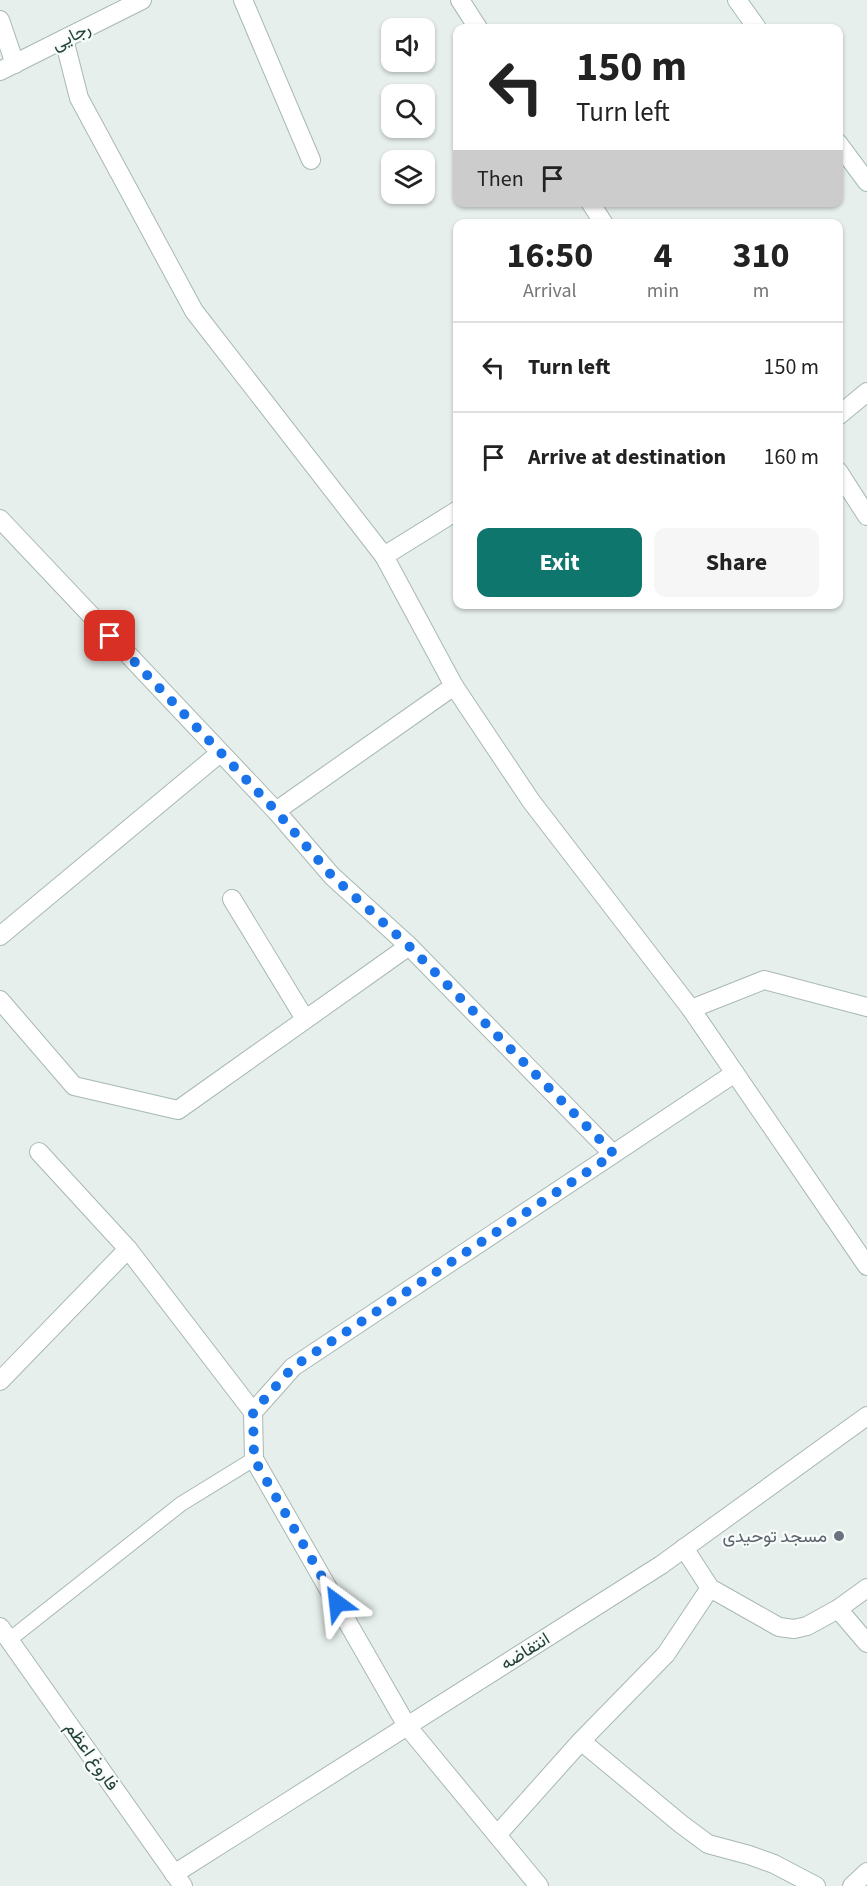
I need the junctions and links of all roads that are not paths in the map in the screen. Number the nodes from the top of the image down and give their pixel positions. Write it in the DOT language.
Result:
graph roads {
  1 [pos="142,0"];
  2 [pos="243,0"];
  3 [pos="460,0"];
  4 [pos="736,0"];
  5 [pos="0,20"];
  6 [pos="475,24"];
  7 [pos="754,24"];
  8 [pos="64,39"];
  9 [pos="8,68"];
  10 [pos="843,149"];
  11 [pos="311,160"];
  12 [pos="867,182"];
  13 [pos="867,392"];
  14 [pos="843,412"];
  15 [pos="843,479"];
  16 [pos="453,513"];
  17 [pos="867,516"];
  18 [pos="0,519"];
  19 [pos="384,556"];
  20 [pos="454,686"];
  21 [pos="220,753"];
  22 [pos="276,811"];
  23 [pos="232,899"];
  24 [pos="0,936"];
  25 [pos="409,946"];
  26 [pos="0,1000"];
  27 [pos="867,1007"];
  28 [pos="691,1009"];
  29 [pos="305,1019"];
  30 [pos="735,1073"];
  31 [pos="39,1152"];
  32 [pos="614,1154"];
  33 [pos="128,1250"];
  34 [pos="867,1266"];
  35 [pos="0,1382"];
  36 [pos="253,1412"];
  37 [pos="867,1416"];
  38 [pos="254,1459"];
  39 [pos="684,1548"];
  40 [pos="710,1588"];
  41 [pos="867,1588"];
  42 [pos="838,1609"];
  43 [pos="5,1634"];
  44 [pos="867,1643"];
  45 [pos="407,1726"];
  46 [pos="581,1741"];
  47 [pos="497,1835"];
  48 [pos="867,1872"];
  49 [pos="179,1880"];
  50 [pos="539,1886"];
  51 [pos="816,1886"];
  52 [pos="852,1886"];
  1 -- 8 [label="street, رجایی"];
  2 -- 11 [label="street"];
  3 -- 6 [label="street"];
  4 -- 7 [label="street"];
  5 -- 9 [label="street"];
  8 -- 9 [label="street, رجایی"];
  8 -- 19 [label="street"];
  10 -- 12 [label="street"];
  13 -- 14 [label="street"];
  15 -- 17 [label="street"];
  16 -- 19 [label="street"];
  18 -- 21 [label="street"];
  19 -- 20 [label="street"];
  20 -- 22 [label="street"];
  20 -- 28 [label="street"];
  21 -- 22 [label="street"];
  21 -- 24 [label="street"];
  22 -- 25 [label="street"];
  23 -- 29 [label="street"];
  25 -- 29 [label="street"];
  25 -- 32 [label="street"];
  26 -- 29 [label="street"];
  27 -- 28 [label="street"];
  28 -- 30 [label="street"];
  30 -- 32 [label="street"];
  30 -- 34 [label="street"];
  31 -- 33 [label="street"];
  32 -- 36 [label="street"];
  33 -- 35 [label="street"];
  33 -- 36 [label="street"];
  36 -- 38 [label="street"];
  37 -- 39 [label="street, انتفاضه"];
  38 -- 43 [label="lane"];
  38 -- 45 [label="street"];
  39 -- 40 [label="street"];
  39 -- 45 [label="street, انتفاضه"];
  40 -- 42 [label="street"];
  40 -- 46 [label="street"];
  41 -- 42 [label="street"];
  42 -- 44 [label="street"];
  43 -- 49 [label="street, فاروغ اعظم"];
  45 -- 47 [label="street"];
  45 -- 49 [label="street, انتفاضه"];
  46 -- 47 [label="street"];
  46 -- 51 [label="street"];
  47 -- 50 [label="street"];
  48 -- 52 [label="street"];
}
